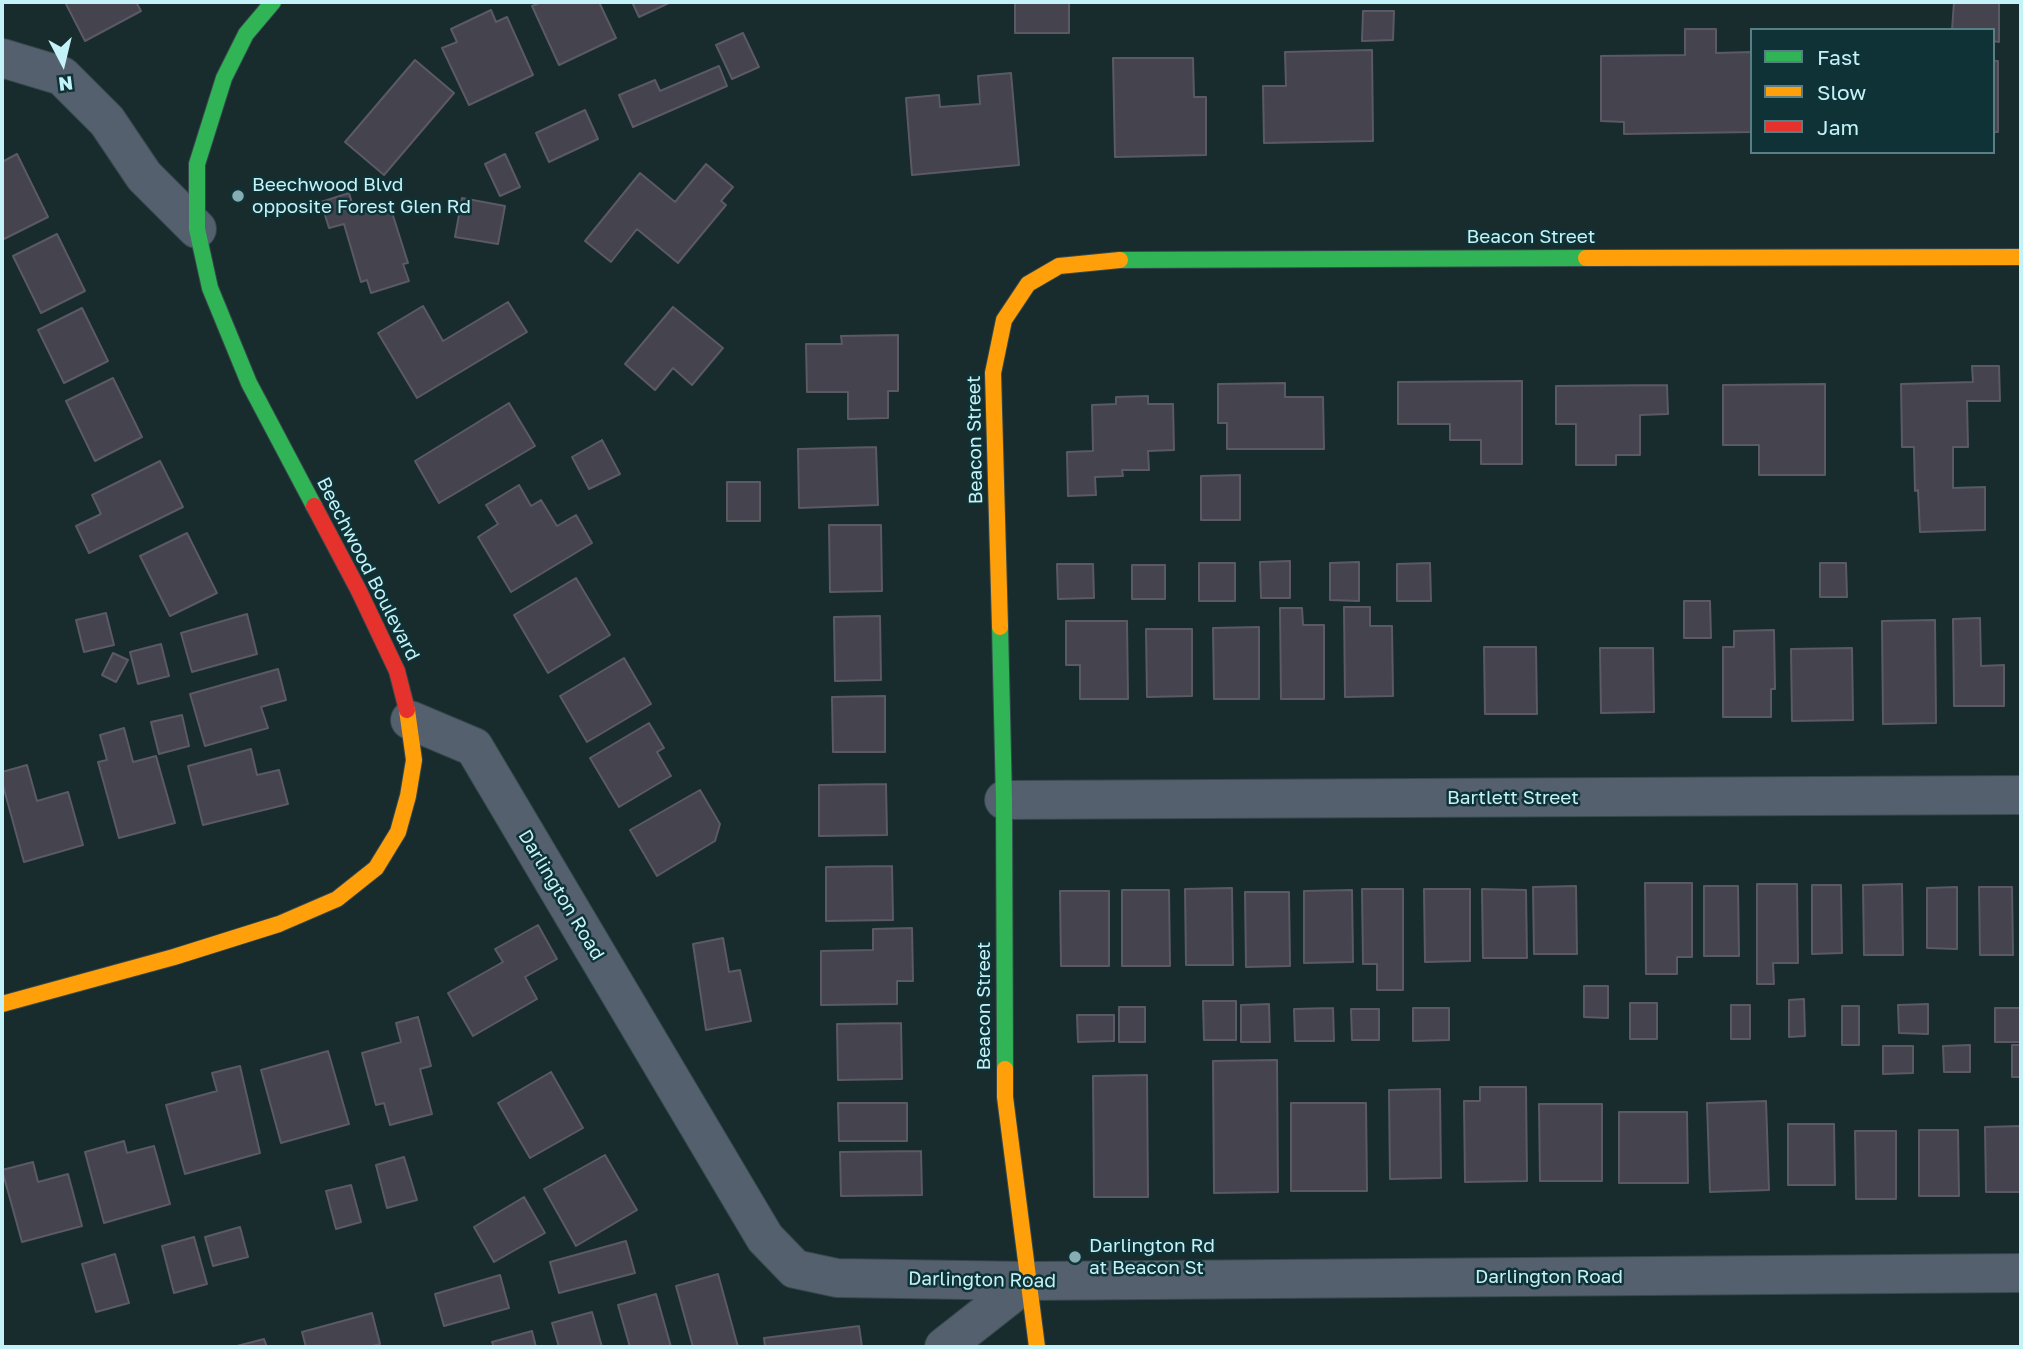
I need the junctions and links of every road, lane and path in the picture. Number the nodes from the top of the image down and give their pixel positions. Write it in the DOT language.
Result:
graph roads {
  1 [pos="273,2"];
  2 [pos="2,58"];
  3 [pos="197,229"];
  4 [pos="2021,257"];
  5 [pos="410,720"];
  6 [pos="2021,796"];
  7 [pos="1004,800"];
  8 [pos="2,1004"];
  9 [pos="2021,1273"];
  10 [pos="1028,1282"];
  11 [pos="944,1347"];
  12 [pos="1037,1347"];
  1 -- 3 [label="main road, Beechwood Boulevard"];
  2 -- 3 [label="street"];
  3 -- 5 [label="main road, Beechwood Boulevard"];
  4 -- 7 [label="main road, Beacon Street"];
  5 -- 8 [label="main road, Beechwood Boulevard"];
  5 -- 10 [label="street, Darlington Road"];
  6 -- 7 [label="street, Bartlett Street"];
  7 -- 10 [label="main road, Beacon Street"];
  9 -- 10 [label="street, Darlington Road"];
  10 -- 11 [label="street"];
  10 -- 12 [label="main road, Beacon Street"];
}
